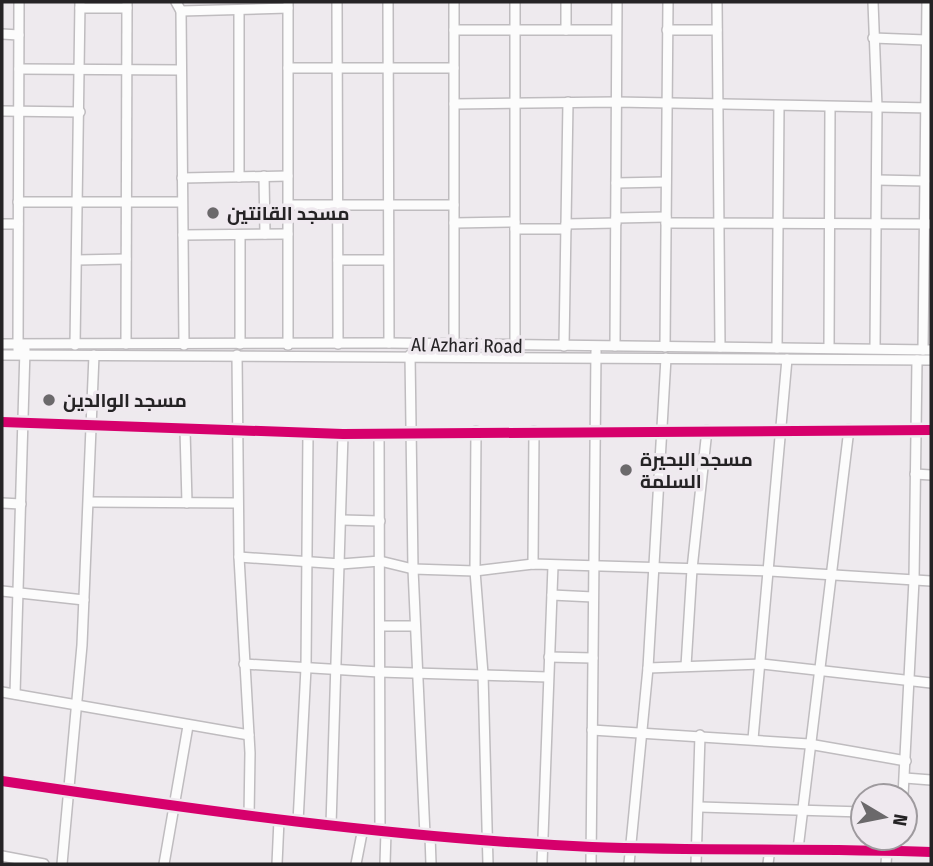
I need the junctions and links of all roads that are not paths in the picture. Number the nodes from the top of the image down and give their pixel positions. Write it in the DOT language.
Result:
graph roads {
  1 [pos="19,2"];
  2 [pos="176,2"];
  3 [pos="337,2"];
  4 [pos="387,2"];
  5 [pos="454,2"];
  6 [pos="515,2"];
  7 [pos="566,2"];
  8 [pos="617,2"];
  9 [pos="668,2"];
  10 [pos="717,2"];
  11 [pos="873,2"];
  12 [pos="927,2"];
  13 [pos="80,5"];
  14 [pos="127,5"];
  15 [pos="288,5"];
  16 [pos="232,7"];
  17 [pos="181,11"];
  18 [pos="454,30"];
  19 [pos="515,30"];
  20 [pos="566,30"];
  21 [pos="617,30"];
  22 [pos="667,30"];
  23 [pos="717,30"];
  24 [pos="2,34"];
  25 [pos="19,34"];
  26 [pos="873,38"];
  27 [pos="926,40"];
  28 [pos="81,68"];
  29 [pos="288,68"];
  30 [pos="454,68"];
  31 [pos="19,69"];
  32 [pos="127,69"];
  33 [pos="338,69"];
  34 [pos="386,69"];
  35 [pos="181,70"];
  36 [pos="929,71"];
  37 [pos="568,102"];
  38 [pos="617,102"];
  39 [pos="667,103"];
  40 [pos="454,104"];
  41 [pos="515,104"];
  42 [pos="718,105"];
  43 [pos="779,106"];
  44 [pos="830,107"];
  45 [pos="877,107"];
  46 [pos="928,108"];
  47 [pos="2,111"];
  48 [pos="18,111"];
  49 [pos="80,112"];
  50 [pos="264,176"];
  51 [pos="288,176"];
  52 [pos="239,177"];
  53 [pos="182,178"];
  54 [pos="877,180"];
  55 [pos="925,181"];
  56 [pos="666,182"];
  57 [pos="616,183"];
  58 [pos="78,201"];
  59 [pos="127,201"];
  60 [pos="18,202"];
  61 [pos="183,202"];
  62 [pos="288,205"];
  63 [pos="454,205"];
  64 [pos="339,206"];
  65 [pos="388,206"];
  66 [pos="616,220"];
  67 [pos="666,220"];
  68 [pos="454,223"];
  69 [pos="719,223"];
  70 [pos="776,223"];
  71 [pos="827,223"];
  72 [pos="2,224"];
  73 [pos="18,224"];
  74 [pos="877,224"];
  75 [pos="928,224"];
  76 [pos="515,226"];
  77 [pos="566,227"];
  78 [pos="265,234"];
  79 [pos="288,234"];
  80 [pos="183,235"];
  81 [pos="240,235"];
  82 [pos="126,259"];
  83 [pos="78,260"];
  84 [pos="338,260"];
  85 [pos="388,260"];
  86 [pos="2,344"];
  87 [pos="127,344"];
  88 [pos="240,344"];
  89 [pos="338,344"];
  90 [pos="389,344"];
  91 [pos="454,344"];
  92 [pos="75,345"];
  93 [pos="184,345"];
  94 [pos="288,345"];
  95 [pos="515,345"];
  96 [pos="564,346"];
  97 [pos="596,346"];
  98 [pos="615,346"];
  99 [pos="665,347"];
  100 [pos="720,347"];
  101 [pos="777,348"];
  102 [pos="829,348"];
  103 [pos="875,348"];
  104 [pos="22,350"];
  105 [pos="927,350"];
  106 [pos="2,355"];
  107 [pos="94,355"];
  108 [pos="237,355"];
  109 [pos="410,355"];
  110 [pos="595,357"];
  111 [pos="666,358"];
  112 [pos="787,359"];
  113 [pos="917,360"];
  114 [pos="931,360"];
  115 [pos="24,421"];
  116 [pos="2,422"];
  117 [pos="91,424"];
  118 [pos="663,429"];
  119 [pos="782,429"];
  120 [pos="849,429"];
  121 [pos="185,430"];
  122 [pos="594,430"];
  123 [pos="707,430"];
  124 [pos="915,430"];
  125 [pos="931,430"];
  126 [pos="237,431"];
  127 [pos="476,431"];
  128 [pos="534,431"];
  129 [pos="410,432"];
  130 [pos="308,433"];
  131 [pos="343,433"];
  132 [pos="379,433"];
  133 [pos="915,474"];
  134 [pos="931,475"];
  135 [pos="89,502"];
  136 [pos="2,503"];
  137 [pos="187,503"];
  138 [pos="237,503"];
  139 [pos="21,504"];
  140 [pos="342,520"];
  141 [pos="380,522"];
  142 [pos="239,557"];
  143 [pos="380,561"];
  144 [pos="309,562"];
  145 [pos="341,564"];
  146 [pos="533,564"];
  147 [pos="553,566"];
  148 [pos="593,567"];
  149 [pos="654,568"];
  150 [pos="413,569"];
  151 [pos="692,569"];
  152 [pos="475,571"];
  153 [pos="770,571"];
  154 [pos="830,575"];
  155 [pos="914,580"];
  156 [pos="931,581"];
  157 [pos="2,591"];
  158 [pos="17,592"];
  159 [pos="552,595"];
  160 [pos="593,597"];
  161 [pos="84,600"];
  162 [pos="380,626"];
  163 [pos="415,626"];
  164 [pos="549,657"];
  165 [pos="593,658"];
  166 [pos="244,664"];
  167 [pos="762,664"];
  168 [pos="686,666"];
  169 [pos="306,668"];
  170 [pos="649,668"];
  171 [pos="337,670"];
  172 [pos="819,671"];
  173 [pos="379,672"];
  174 [pos="417,673"];
  175 [pos="483,674"];
  176 [pos="548,677"];
  177 [pos="909,681"];
  178 [pos="931,683"];
  179 [pos="2,692"];
  180 [pos="15,694"];
  181 [pos="76,705"];
  182 [pos="188,726"];
  183 [pos="592,730"];
  184 [pos="643,733"];
  185 [pos="700,735"];
  186 [pos="249,736"];
  187 [pos="753,739"];
  188 [pos="809,744"];
  189 [pos="906,761"];
  190 [pos="905,778"];
  191 [pos="931,780"];
  192 [pos="2,781"];
  193 [pos="905,782"];
  194 [pos="67,791"];
  195 [pos="174,806"];
  196 [pos="700,807"];
  197 [pos="802,809"];
  198 [pos="849,811"];
  199 [pos="249,817"];
  200 [pos="279,820"];
  201 [pos="298,822"];
  202 [pos="331,825"];
  203 [pos="363,828"];
  204 [pos="383,831"];
  205 [pos="427,835"];
  206 [pos="488,840"];
  207 [pos="542,843"];
  208 [pos="592,847"];
  209 [pos="630,847"];
  210 [pos="770,848"];
  211 [pos="697,849"];
  212 [pos="798,849"];
  213 [pos="849,850"];
  214 [pos="2,856"];
  215 [pos="44,864"];
  216 [pos="62,864"];
  217 [pos="164,864"];
  218 [pos="277,864"];
  219 [pos="356,864"];
  220 [pos="385,864"];
  221 [pos="431,864"];
  222 [pos="488,864"];
  223 [pos="542,864"];
  224 [pos="591,864"];
  225 [pos="629,864"];
  226 [pos="696,864"];
  227 [pos="768,864"];
  1 -- 25 [label="street"];
  2 -- 17 [label="street"];
  3 -- 33 [label="street"];
  4 -- 34 [label="street"];
  5 -- 18 [label="street"];
  6 -- 19 [label="street"];
  7 -- 20 [label="street"];
  8 -- 21 [label="street"];
  9 -- 22 [label="street"];
  10 -- 23 [label="street"];
  11 -- 26 [label="street"];
  12 -- 27 [label="street"];
  13 -- 14 [label="street"];
  13 -- 28 [label="street"];
  14 -- 32 [label="street"];
  15 -- 16 [label="street"];
  15 -- 29 [label="street"];
  16 -- 17 [label="street"];
  16 -- 52 [label="street"];
  17 -- 35 [label="street"];
  18 -- 19 [label="street"];
  18 -- 30 [label="street"];
  19 -- 20 [label="street"];
  19 -- 41 [label="street"];
  20 -- 21 [label="street"];
  21 -- 38 [label="street"];
  22 -- 23 [label="street"];
  22 -- 39 [label="street"];
  23 -- 42 [label="street"];
  24 -- 25 [label="street"];
  25 -- 31 [label="street"];
  26 -- 27 [label="street"];
  26 -- 45 [label="street"];
  27 -- 36 [label="street"];
  28 -- 31 [label="street"];
  28 -- 32 [label="street"];
  28 -- 49 [label="street"];
  29 -- 33 [label="street"];
  29 -- 51 [label="street"];
  30 -- 34 [label="street"];
  30 -- 40 [label="street"];
  31 -- 48 [label="street"];
  32 -- 35 [label="street"];
  32 -- 59 [label="street"];
  33 -- 34 [label="street"];
  33 -- 64 [label="street"];
  34 -- 65 [label="street"];
  35 -- 53 [label="street"];
  36 -- 46 [label="street"];
  37 -- 38 [label="street"];
  37 -- 41 [label="street"];
  37 -- 77 [label="street"];
  38 -- 39 [label="street"];
  38 -- 57 [label="street"];
  39 -- 42 [label="street"];
  39 -- 56 [label="street"];
  40 -- 41 [label="street"];
  40 -- 63 [label="street"];
  41 -- 76 [label="street"];
  42 -- 43 [label="street"];
  42 -- 69 [label="street"];
  43 -- 44 [label="street"];
  43 -- 70 [label="street"];
  44 -- 45 [label="street"];
  44 -- 71 [label="street"];
  45 -- 46 [label="street"];
  45 -- 54 [label="street"];
  46 -- 55 [label="street"];
  47 -- 48 [label="street"];
  48 -- 49 [label="street"];
  48 -- 60 [label="street"];
  49 -- 58 [label="street"];
  50 -- 51 [label="street"];
  50 -- 52 [label="street"];
  50 -- 78 [label="street"];
  51 -- 62 [label="street"];
  52 -- 53 [label="street"];
  53 -- 61 [label="street"];
  54 -- 55 [label="street"];
  54 -- 74 [label="street"];
  55 -- 75 [label="street"];
  56 -- 57 [label="street"];
  56 -- 67 [label="street"];
  57 -- 66 [label="street"];
  58 -- 59 [label="street"];
  58 -- 60 [label="street"];
  58 -- 83 [label="street"];
  59 -- 61 [label="street"];
  59 -- 82 [label="street"];
  60 -- 73 [label="street"];
  61 -- 80 [label="street"];
  62 -- 64 [label="street"];
  62 -- 79 [label="street"];
  63 -- 65 [label="street"];
  63 -- 68 [label="street"];
  64 -- 65 [label="street"];
  64 -- 84 [label="street"];
  65 -- 85 [label="street"];
  66 -- 67 [label="street"];
  66 -- 77 [label="street"];
  66 -- 98 [label="street"];
  67 -- 69 [label="street"];
  67 -- 99 [label="street"];
  68 -- 76 [label="street"];
  68 -- 91 [label="street"];
  69 -- 70 [label="street"];
  69 -- 100 [label="street"];
  70 -- 71 [label="street"];
  70 -- 101 [label="street"];
  71 -- 74 [label="street"];
  71 -- 102 [label="street"];
  72 -- 73 [label="street"];
  73 -- 104 [label="street"];
  74 -- 75 [label="street"];
  74 -- 103 [label="street"];
  75 -- 105 [label="street"];
  76 -- 77 [label="street"];
  76 -- 95 [label="street"];
  77 -- 96 [label="street"];
  78 -- 79 [label="street"];
  78 -- 81 [label="street"];
  79 -- 94 [label="street"];
  80 -- 81 [label="street"];
  80 -- 93 [label="street"];
  81 -- 88 [label="street"];
  82 -- 83 [label="street"];
  82 -- 87 [label="street"];
  83 -- 92 [label="street"];
  84 -- 85 [label="street"];
  84 -- 89 [label="street"];
  85 -- 90 [label="street"];
  86 -- 104 [label="street, Al Azhari Road"];
  87 -- 92 [label="street, Al Azhari Road"];
  87 -- 93 [label="street, Al Azhari Road"];
  88 -- 93 [label="street, Al Azhari Road"];
  88 -- 94 [label="street, Al Azhari Road"];
  89 -- 90 [label="street, Al Azhari Road"];
  89 -- 94 [label="street, Al Azhari Road"];
  90 -- 91 [label="street, Al Azhari Road"];
  91 -- 95 [label="street, Al Azhari Road"];
  92 -- 104 [label="street, Al Azhari Road"];
  95 -- 96 [label="street, Al Azhari Road"];
  96 -- 97 [label="street, Al Azhari Road"];
  97 -- 98 [label="street, Al Azhari Road"];
  97 -- 110 [label="street"];
  98 -- 99 [label="street, Al Azhari Road"];
  99 -- 100 [label="street, Al Azhari Road"];
  100 -- 101 [label="street, Al Azhari Road"];
  101 -- 102 [label="street, Al Azhari Road"];
  102 -- 103 [label="street, Al Azhari Road"];
  103 -- 105 [label="street, Al Azhari Road"];
  104 -- 106 [label="street, Al Azhari Road"];
  104 -- 107 [label="street, Al Azhari Road"];
  104 -- 115 [label="street"];
  107 -- 108 [label="street, Al Azhari Road"];
  107 -- 117 [label="street"];
  108 -- 109 [label="street, Al Azhari Road"];
  108 -- 126 [label="street"];
  109 -- 110 [label="street, Al Azhari Road"];
  109 -- 129 [label="street"];
  110 -- 111 [label="street, Al Azhari Road"];
  110 -- 122 [label="street"];
  111 -- 112 [label="street, Al Azhari Road"];
  111 -- 118 [label="street"];
  112 -- 113 [label="street, Al Azhari Road"];
  112 -- 119 [label="street"];
  113 -- 114 [label="street, Al Azhari Road"];
  113 -- 124 [label="street"];
  115 -- 116 [label="street"];
  115 -- 117 [label="street"];
  115 -- 139 [label="street"];
  117 -- 121 [label="street"];
  117 -- 135 [label="street"];
  118 -- 122 [label="street"];
  118 -- 123 [label="street"];
  118 -- 149 [label="street"];
  119 -- 120 [label="street"];
  119 -- 123 [label="street"];
  119 -- 153 [label="street"];
  120 -- 124 [label="street"];
  120 -- 154 [label="street"];
  121 -- 126 [label="street"];
  121 -- 137 [label="street"];
  122 -- 128 [label="street"];
  122 -- 148 [label="street"];
  123 -- 151 [label="street"];
  124 -- 125 [label="street"];
  124 -- 133 [label="street"];
  126 -- 130 [label="street"];
  126 -- 138 [label="street"];
  127 -- 128 [label="street"];
  127 -- 129 [label="street"];
  127 -- 152 [label="street"];
  128 -- 146 [label="street"];
  129 -- 132 [label="street"];
  129 -- 150 [label="street"];
  130 -- 131 [label="street"];
  130 -- 144 [label="street"];
  131 -- 132 [label="street"];
  131 -- 140 [label="street"];
  132 -- 141 [label="street"];
  133 -- 134 [label="street"];
  133 -- 155 [label="street"];
  135 -- 137 [label="street"];
  135 -- 161 [label="street"];
  136 -- 139 [label="street"];
  137 -- 138 [label="street"];
  138 -- 142 [label="street"];
  139 -- 158 [label="street"];
  140 -- 141 [label="street"];
  140 -- 145 [label="street"];
  141 -- 143 [label="street"];
  142 -- 144 [label="street"];
  142 -- 166 [label="street"];
  143 -- 145 [label="street"];
  143 -- 150 [label="street"];
  143 -- 162 [label="street"];
  144 -- 145 [label="street"];
  144 -- 169 [label="street"];
  145 -- 171 [label="street"];
  146 -- 147 [label="street"];
  146 -- 152 [label="street"];
  147 -- 148 [label="street"];
  147 -- 159 [label="street"];
  148 -- 149 [label="street"];
  148 -- 160 [label="street"];
  149 -- 151 [label="street"];
  149 -- 170 [label="street"];
  150 -- 152 [label="street"];
  150 -- 163 [label="street"];
  151 -- 153 [label="street"];
  151 -- 168 [label="street"];
  152 -- 175 [label="street"];
  153 -- 154 [label="street"];
  153 -- 167 [label="street"];
  154 -- 155 [label="street"];
  154 -- 172 [label="street"];
  155 -- 156 [label="street"];
  155 -- 177 [label="street"];
  157 -- 158 [label="street"];
  158 -- 161 [label="street"];
  158 -- 180 [label="street"];
  159 -- 160 [label="street"];
  159 -- 164 [label="street"];
  160 -- 165 [label="street"];
  161 -- 181 [label="street"];
  162 -- 163 [label="street"];
  162 -- 173 [label="street"];
  163 -- 174 [label="street"];
  164 -- 165 [label="street"];
  164 -- 176 [label="street"];
  165 -- 183 [label="street"];
  166 -- 169 [label="street"];
  166 -- 186 [label="street"];
  167 -- 168 [label="street"];
  167 -- 172 [label="street"];
  167 -- 187 [label="street"];
  168 -- 170 [label="street"];
  169 -- 171 [label="street"];
  169 -- 201 [label="street"];
  170 -- 184 [label="street"];
  171 -- 173 [label="street"];
  171 -- 202 [label="street"];
  172 -- 177 [label="street"];
  172 -- 188 [label="street"];
  173 -- 174 [label="street"];
  173 -- 204 [label="street"];
  174 -- 175 [label="street"];
  174 -- 205 [label="street"];
  175 -- 176 [label="street"];
  175 -- 206 [label="street"];
  176 -- 207 [label="street"];
  177 -- 178 [label="street"];
  177 -- 189 [label="street"];
  179 -- 180 [label="street"];
  180 -- 181 [label="street"];
  181 -- 182 [label="street"];
  181 -- 194 [label="street"];
  182 -- 186 [label="street"];
  182 -- 195 [label="street"];
  183 -- 184 [label="street"];
  183 -- 208 [label="street"];
  184 -- 185 [label="street"];
  184 -- 209 [label="street"];
  185 -- 187 [label="street"];
  185 -- 196 [label="street"];
  186 -- 199 [label="street"];
  187 -- 188 [label="street"];
  188 -- 189 [label="street"];
  188 -- 197 [label="street"];
  189 -- 190 [label="street"];
  190 -- 191 [label="street"];
  190 -- 193 [label="street"];
  192 -- 194 [label="street"];
  194 -- 195 [label="street"];
  194 -- 216 [label="street"];
  195 -- 199 [label="street"];
  195 -- 217 [label="street"];
  196 -- 197 [label="street"];
  196 -- 211 [label="street"];
  197 -- 198 [label="street"];
  197 -- 212 [label="street"];
  199 -- 200 [label="street"];
  200 -- 201 [label="street"];
  200 -- 218 [label="street"];
  201 -- 202 [label="street"];
  202 -- 203 [label="street"];
  203 -- 204 [label="street"];
  203 -- 219 [label="street"];
  204 -- 205 [label="street"];
  204 -- 220 [label="street"];
  205 -- 206 [label="street"];
  205 -- 221 [label="street"];
  206 -- 207 [label="street"];
  206 -- 222 [label="street"];
  207 -- 208 [label="street"];
  207 -- 223 [label="street"];
  208 -- 209 [label="street"];
  208 -- 224 [label="street"];
  209 -- 211 [label="street"];
  209 -- 225 [label="street"];
  210 -- 211 [label="street"];
  210 -- 212 [label="street"];
  210 -- 227 [label="street"];
  211 -- 226 [label="street"];
  212 -- 213 [label="street"];
  214 -- 215 [label="street"];
}
